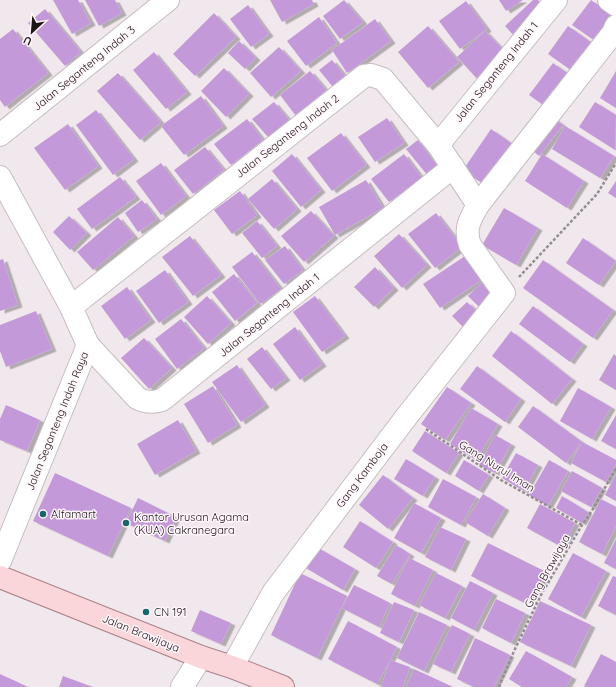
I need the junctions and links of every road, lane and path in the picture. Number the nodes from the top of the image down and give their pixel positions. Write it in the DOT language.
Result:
graph roads {
  1 [pos="168,0"];
  2 [pos="556,0"];
  3 [pos="609,0"];
  4 [pos="616,5"];
  5 [pos="616,26"];
  6 [pos="0,135"];
  7 [pos="438,145"];
  8 [pos="616,164"];
  9 [pos="453,167"];
  10 [pos="0,177"];
  11 [pos="478,205"];
  12 [pos="504,293"];
  13 [pos="71,307"];
  14 [pos="88,345"];
  15 [pos="407,416"];
  16 [pos="616,468"];
  17 [pos="582,525"];
  18 [pos="0,561"];
  19 [pos="0,577"];
  20 [pos="201,657"];
  21 [pos="232,667"];
  22 [pos="182,687"];
  23 [pos="283,687"];
  24 [pos="499,687"];
  1 -- 6 [label="street, Jalan Seganteng Indah 3"];
  2 -- 7 [label="street, Jalan Seganteng Indah 1"];
  3 -- 4 [label="street"];
  5 -- 11 [label="street"];
  7 -- 9 [label="street, Jalan Seganteng Indah 2"];
  7 -- 13 [label="street, Jalan Seganteng Indah 2"];
  8 -- 12 [label="path"];
  9 -- 11 [label="street, Jalan Seganteng Indah 2"];
  9 -- 14 [label="street, Jalan Seganteng Indah 1"];
  10 -- 13 [label="street, Jalan Seganteng Indah Raya"];
  11 -- 12 [label="street"];
  12 -- 15 [label="street, Gang Kamboja"];
  13 -- 14 [label="street, Jalan Seganteng Indah Raya"];
  14 -- 18 [label="street, Jalan Seganteng Indah Raya"];
  15 -- 17 [label="path, Gang Nurul Iman"];
  15 -- 21 [label="street, Gang Kamboja"];
  16 -- 17 [label="path, Gang Brawijaya"];
  17 -- 24 [label="path, Gang Brawijaya"];
  19 -- 20 [label="main road, Jalan Brawijaya"];
  20 -- 21 [label="main road, Jalan Brawijaya"];
  20 -- 22 [label="street"];
  21 -- 23 [label="main road, Jalan Brawijaya"];
}
